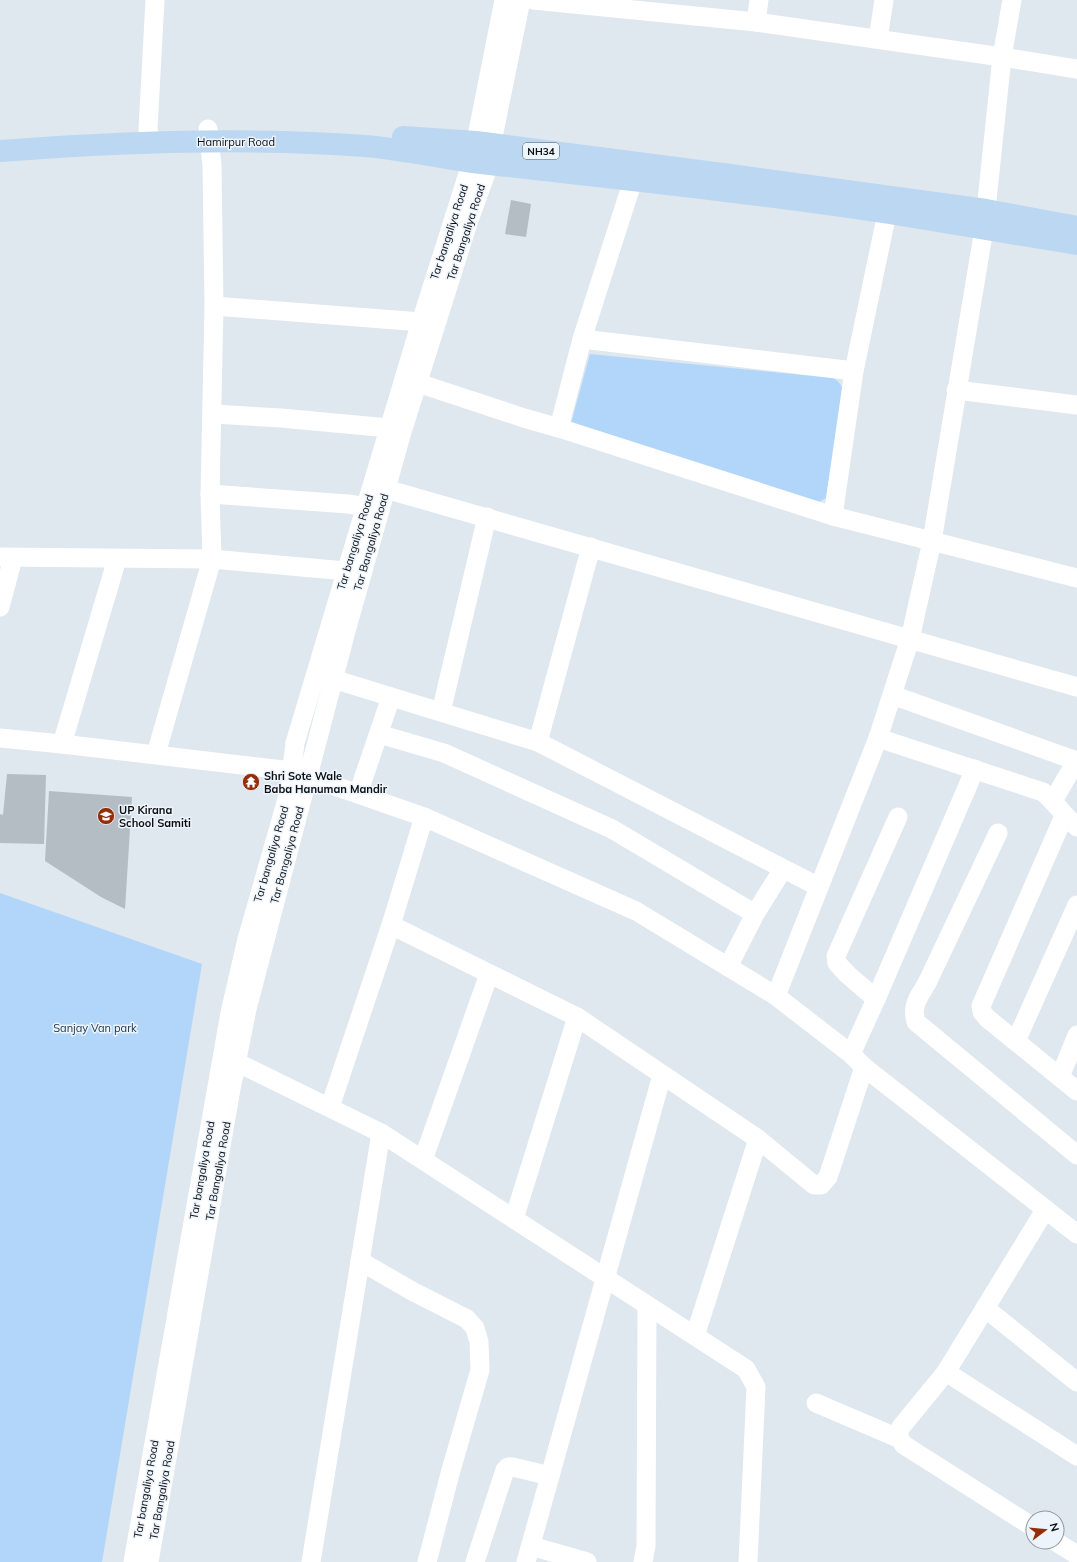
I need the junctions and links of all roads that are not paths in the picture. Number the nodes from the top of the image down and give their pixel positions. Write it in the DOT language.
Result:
graph roads {
  1 [pos="156,0"];
  2 [pos="504,0"];
  3 [pos="521,0"];
  4 [pos="533,0"];
  5 [pos="759,0"];
  6 [pos="884,0"];
  7 [pos="1012,0"];
  8 [pos="756,22"];
  9 [pos="878,39"];
  10 [pos="1002,57"];
  11 [pos="1077,69"];
  12 [pos="149,136"];
  13 [pos="209,136"];
  14 [pos="0,137"];
  15 [pos="0,151"];
  16 [pos="481,153"];
  17 [pos="633,180"];
  18 [pos="887,213"];
  19 [pos="985,219"];
  20 [pos="1077,227"];
  21 [pos="1077,244"];
  22 [pos="214,306"];
  23 [pos="420,322"];
  24 [pos="582,339"];
  25 [pos="420,351"];
  26 [pos="854,371"];
  27 [pos="418,383"];
  28 [pos="956,390"];
  29 [pos="1077,405"];
  30 [pos="213,414"];
  31 [pos="389,428"];
  32 [pos="559,428"];
  33 [pos="379,487"];
  34 [pos="210,494"];
  35 [pos="373,507"];
  36 [pos="833,516"];
  37 [pos="487,517"];
  38 [pos="932,541"];
  39 [pos="591,547"];
  40 [pos="6,558"];
  41 [pos="117,559"];
  42 [pos="212,560"];
  43 [pos="346,571"];
  44 [pos="1077,578"];
  45 [pos="0,608"];
  46 [pos="910,639"];
  47 [pos="333,679"];
  48 [pos="1077,687"];
  49 [pos="892,695"];
  50 [pos="392,697"];
  51 [pos="441,712"];
  52 [pos="379,734"];
  53 [pos="0,738"];
  54 [pos="878,738"];
  55 [pos="538,742"];
  56 [pos="62,744"];
  57 [pos="156,754"];
  58 [pos="1077,761"];
  59 [pos="1077,766"];
  60 [pos="975,769"];
  61 [pos="300,774"];
  62 [pos="358,794"];
  63 [pos="1053,801"];
  64 [pos="424,817"];
  65 [pos="898,817"];
  66 [pos="1071,821"];
  67 [pos="998,833"];
  68 [pos="783,868"];
  69 [pos="819,887"];
  70 [pos="1077,905"];
  71 [pos="755,914"];
  72 [pos="391,925"];
  73 [pos="728,967"];
  74 [pos="489,974"];
  75 [pos="776,996"];
  76 [pos="876,999"];
  77 [pos="577,1017"];
  78 [pos="1077,1035"];
  79 [pos="1016,1041"];
  80 [pos="229,1058"];
  81 [pos="858,1061"];
  82 [pos="662,1075"];
  83 [pos="1060,1077"];
  84 [pos="1077,1091"];
  85 [pos="330,1107"];
  86 [pos="381,1133"];
  87 [pos="758,1139"];
  88 [pos="1077,1154"];
  89 [pos="423,1160"];
  90 [pos="1045,1210"];
  91 [pos="514,1219"];
  92 [pos="1077,1234"];
  93 [pos="360,1262"];
  94 [pos="605,1278"];
  95 [pos="647,1305"];
  96 [pos="985,1308"];
  97 [pos="695,1336"];
  98 [pos="946,1372"];
  99 [pos="1077,1382"];
  100 [pos="816,1403"];
  101 [pos="168,1412"];
  102 [pos="898,1438"];
  103 [pos="1077,1456"];
  104 [pos="550,1476"];
  105 [pos="1025,1522"];
  106 [pos="1065,1548"];
  107 [pos="528,1554"];
  108 [pos="1077,1556"];
  109 [pos="133,1562"];
  110 [pos="150,1562"];
  111 [pos="311,1562"];
  112 [pos="427,1562"];
  113 [pos="475,1562"];
  114 [pos="587,1562"];
  115 [pos="643,1562"];
  116 [pos="748,1562"];
  1 -- 12 [label="street"];
  2 -- 16 [label="street"];
  3 -- 16 [label="street"];
  4 -- 8 [label="street"];
  5 -- 8 [label="street"];
  6 -- 9 [label="street"];
  7 -- 10 [label="street"];
  8 -- 9 [label="street"];
  9 -- 10 [label="street"];
  10 -- 11 [label="street"];
  10 -- 19 [label="street"];
  12 -- 13 [label="highway, NH34"];
  12 -- 14 [label="highway, NH34"];
  12 -- 15 [label="highway, NH34"];
  13 -- 16 [label="highway, NH34"];
  13 -- 22 [label="street"];
  16 -- 17 [label="highway, NH34"];
  16 -- 19 [label="highway, NH34"];
  16 -- 23 [label="street, Tar bangaliya Road"];
  16 -- 25 [label="street, Tar Bangaliya Road"];
  17 -- 18 [label="highway, NH34"];
  17 -- 24 [label="street"];
  18 -- 19 [label="highway, NH34"];
  18 -- 26 [label="street"];
  19 -- 20 [label="highway, NH34"];
  19 -- 21 [label="highway, NH34"];
  19 -- 28 [label="street"];
  22 -- 23 [label="street"];
  22 -- 30 [label="street"];
  23 -- 25 [label="street, Tar bangaliya Road"];
  24 -- 26 [label="street"];
  24 -- 32 [label="street"];
  25 -- 27 [label="street, Tar Bangaliya Road"];
  25 -- 31 [label="street, Tar bangaliya Road"];
  26 -- 36 [label="street"];
  27 -- 32 [label="street"];
  27 -- 33 [label="street, Tar Bangaliya Road"];
  28 -- 29 [label="street"];
  28 -- 38 [label="street"];
  30 -- 31 [label="street"];
  30 -- 34 [label="street"];
  31 -- 33 [label="street, Tar bangaliya Road"];
  32 -- 36 [label="street"];
  33 -- 35 [label="street, Tar Bangaliya Road"];
  33 -- 37 [label="street"];
  34 -- 35 [label="street"];
  34 -- 42 [label="street"];
  35 -- 43 [label="street, Tar bangaliya Road"];
  35 -- 47 [label="street, Tar Bangaliya Road"];
  36 -- 38 [label="street"];
  37 -- 39 [label="street"];
  37 -- 51 [label="street"];
  38 -- 44 [label="street"];
  38 -- 46 [label="street"];
  39 -- 46 [label="street"];
  39 -- 55 [label="street"];
  40 -- 41 [label="street"];
  40 -- 45 [label="street"];
  41 -- 42 [label="street"];
  41 -- 56 [label="street"];
  42 -- 43 [label="street"];
  42 -- 57 [label="street"];
  43 -- 61 [label="street, Tar bangaliya Road"];
  46 -- 48 [label="street"];
  46 -- 49 [label="street"];
  47 -- 50 [label="street"];
  47 -- 61 [label="street, Tar Bangaliya Road"];
  49 -- 54 [label="street"];
  49 -- 58 [label="street"];
  50 -- 51 [label="street"];
  50 -- 52 [label="street"];
  51 -- 55 [label="street"];
  52 -- 62 [label="street"];
  52 -- 71 [label="street"];
  53 -- 56 [label="street"];
  54 -- 60 [label="street"];
  54 -- 69 [label="street"];
  55 -- 68 [label="street"];
  56 -- 57 [label="street"];
  57 -- 61 [label="street"];
  59 -- 63 [label="street"];
  60 -- 63 [label="street"];
  60 -- 76 [label="street"];
  61 -- 62 [label="street"];
  61 -- 80 [label="street, Tar Bangaliya Road"];
  62 -- 64 [label="street"];
  63 -- 66 [label="street"];
  64 -- 72 [label="street"];
  64 -- 73 [label="street"];
  65 -- 76 [label="street"];
  66 -- 79 [label="street"];
  67 -- 88 [label="street"];
  68 -- 69 [label="street"];
  68 -- 71 [label="street"];
  69 -- 75 [label="street"];
  70 -- 79 [label="street"];
  71 -- 73 [label="street"];
  72 -- 74 [label="street"];
  72 -- 85 [label="street"];
  73 -- 75 [label="street"];
  74 -- 77 [label="street"];
  74 -- 89 [label="street"];
  75 -- 81 [label="street"];
  76 -- 81 [label="street"];
  77 -- 82 [label="street"];
  77 -- 91 [label="street"];
  78 -- 83 [label="street"];
  79 -- 83 [label="street"];
  80 -- 85 [label="street"];
  80 -- 101 [label="street, Tar bangaliya Road"];
  81 -- 87 [label="street"];
  81 -- 90 [label="street"];
  82 -- 87 [label="street"];
  82 -- 94 [label="street"];
  83 -- 84 [label="street"];
  85 -- 86 [label="street"];
  86 -- 89 [label="street"];
  86 -- 93 [label="street"];
  87 -- 97 [label="street"];
  89 -- 91 [label="street"];
  90 -- 92 [label="street"];
  90 -- 96 [label="street"];
  91 -- 94 [label="street"];
  93 -- 111 [label="street"];
  93 -- 112 [label="street"];
  94 -- 95 [label="street"];
  94 -- 104 [label="street"];
  95 -- 97 [label="street"];
  95 -- 115 [label="street"];
  96 -- 98 [label="street"];
  96 -- 99 [label="street"];
  97 -- 116 [label="street"];
  98 -- 102 [label="street"];
  98 -- 103 [label="street"];
  100 -- 102 [label="street"];
  101 -- 109 [label="street, Tar bangaliya Road"];
  101 -- 110 [label="street, Tar Bangaliya Road"];
  102 -- 105 [label="street"];
  104 -- 107 [label="street"];
  104 -- 113 [label="street"];
  106 -- 108 [label="street"];
  107 -- 114 [label="street"];
}
